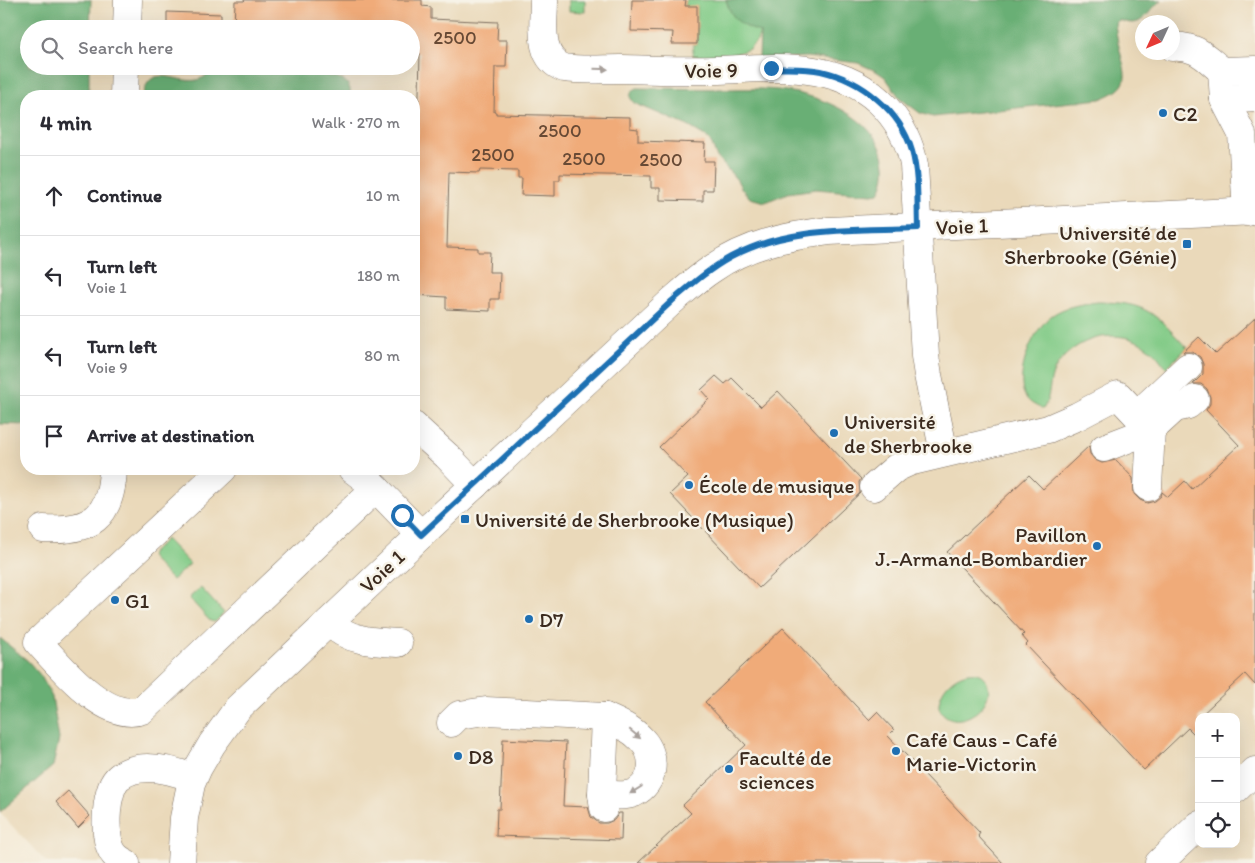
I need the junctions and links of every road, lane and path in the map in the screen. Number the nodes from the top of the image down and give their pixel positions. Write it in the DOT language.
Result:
graph roads {
  1 [pos="128,0"];
  2 [pos="544,0"];
  3 [pos="127,20"];
  4 [pos="1180,47"];
  5 [pos="1255,70"];
  6 [pos="1222,71"];
  7 [pos="125,75"];
  8 [pos="124,90"];
  9 [pos="1255,97"];
  10 [pos="1224,99"];
  11 [pos="1251,212"];
  12 [pos="918,228"];
  13 [pos="1188,367"];
  14 [pos="1195,399"];
  15 [pos="1144,422"];
  16 [pos="420,431"];
  17 [pos="1104,448"];
  18 [pos="944,453"];
  19 [pos="112,475"];
  20 [pos="217,475"];
  21 [pos="360,475"];
  22 [pos="475,485"];
  23 [pos="1148,486"];
  24 [pos="874,487"];
  25 [pos="376,488"];
  26 [pos="43,529"];
  27 [pos="421,535"];
  28 [pos="329,622"];
  29 [pos="398,643"];
  30 [pos="605,717"];
  31 [pos="451,723"];
  32 [pos="1255,771"];
  33 [pos="194,778"];
  34 [pos="1240,785"];
  35 [pos="1195,829"];
  36 [pos="126,863"];
  37 [pos="181,863"];
  38 [pos="1159,863"];
  1 -- 3 [label="lane"];
  2 -- 12 [label="lane, Voie 9, one-way"];
  4 -- 6 [label="lane"];
  5 -- 6 [label="lane"];
  6 -- 10 [label="lane"];
  7 -- 8 [label="lane"];
  9 -- 10 [label="lane"];
  10 -- 11 [label="lane"];
  11 -- 12 [label="lane, Voie 1"];
  12 -- 18 [label="lane, Voie 9"];
  12 -- 22 [label="lane, Voie 1"];
  13 -- 15 [label="lane"];
  14 -- 15 [label="lane"];
  15 -- 17 [label="lane"];
  15 -- 18 [label="lane"];
  15 -- 23 [label="lane"];
  16 -- 22 [label="lane"];
  18 -- 24 [label="lane"];
  19 -- 26 [label="lane"];
  20 -- 25 [label="lane"];
  21 -- 25 [label="lane"];
  22 -- 27 [label="lane, Voie 1"];
  25 -- 27 [label="lane"];
  27 -- 28 [label="lane, Voie 1"];
  28 -- 29 [label="lane"];
  28 -- 33 [label="lane, Voie 1"];
  30 -- 30 [label="lane, one-way"];
  30 -- 31 [label="lane"];
  32 -- 34 [label="lane"];
  33 -- 36 [label="lane"];
  33 -- 37 [label="lane, Voie 1"];
  35 -- 38 [label="lane"];
}
